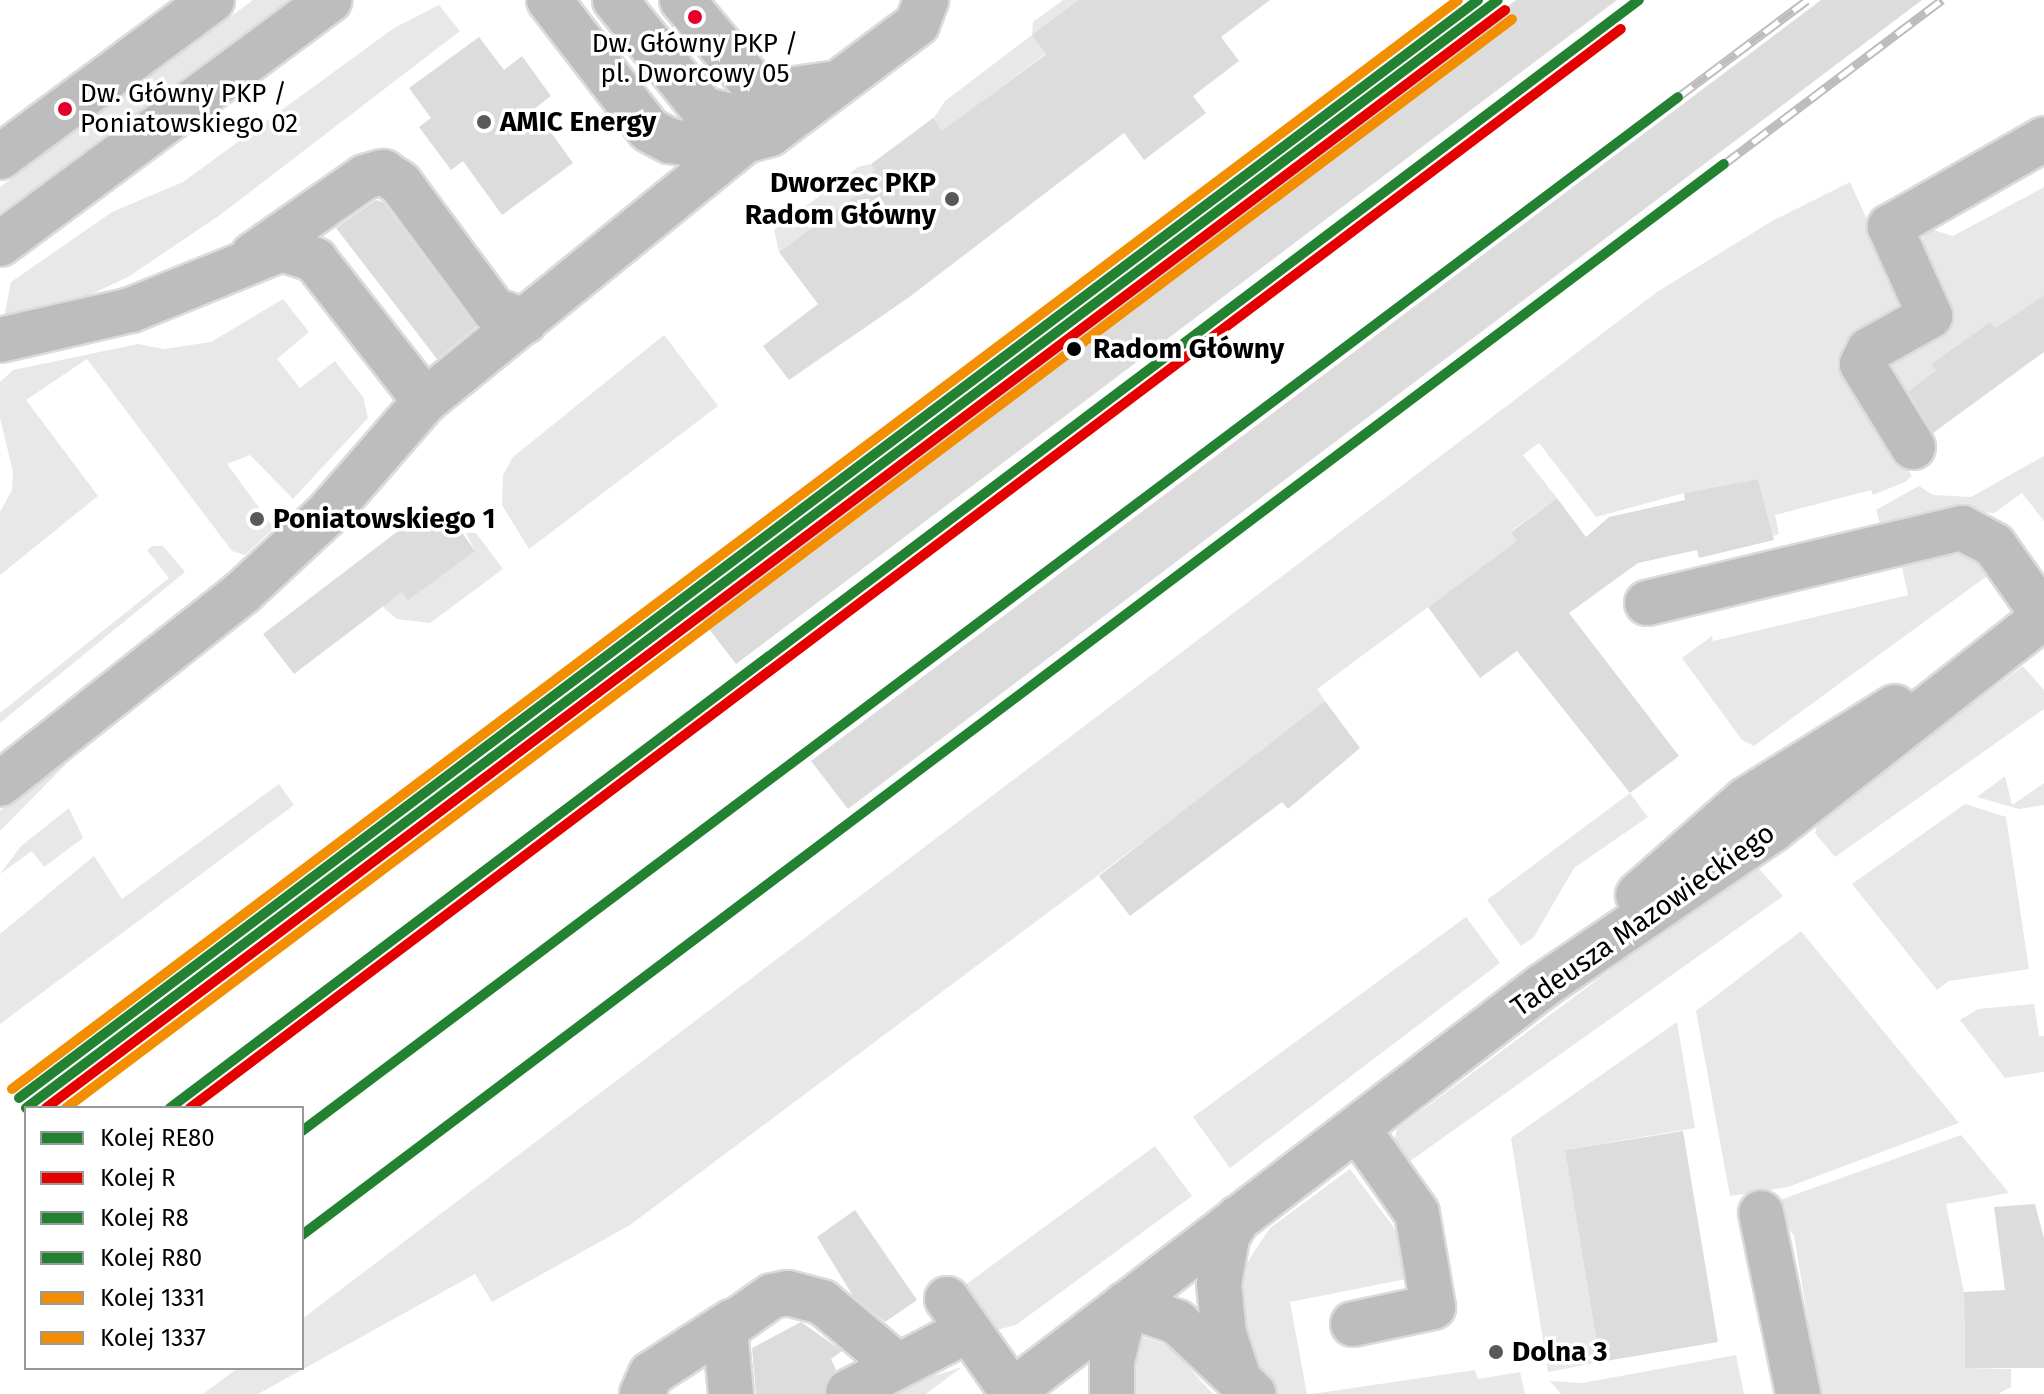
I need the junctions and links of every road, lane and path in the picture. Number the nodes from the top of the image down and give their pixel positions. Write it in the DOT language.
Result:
graph roads {
  1 [pos="212,0"];
  2 [pos="330,0"];
  3 [pos="549,0"];
  4 [pos="615,0"];
  5 [pos="682,0"];
  6 [pos="926,0"];
  7 [pos="841,81"];
  8 [pos="795,114"];
  9 [pos="2044,139"];
  10 [pos="739,146"];
  11 [pos="0,157"];
  12 [pos="0,244"];
  13 [pos="241,263"];
  14 [pos="525,321"];
  15 [pos="0,340"];
  16 [pos="425,401"];
  17 [pos="1913,447"];
  18 [pos="1647,603"];
  19 [pos="2041,625"];
  20 [pos="0,784"];
  21 [pos="1357,1128"];
  22 [pos="1761,1213"];
  23 [pos="1238,1218"];
  24 [pos="1126,1304"];
  25 [pos="733,1321"];
  26 [pos="1353,1324"];
  27 [pos="898,1366"];
  28 [pos="1246,1386"];
  29 [pos="848,1392"];
  30 [pos="1011,1393"];
  31 [pos="642,1394"];
  32 [pos="731,1394"];
  33 [pos="1112,1394"];
  34 [pos="1798,1394"];
  1 -- 11 [label="street"];
  2 -- 12 [label="street"];
  3 -- 10 [label="street"];
  4 -- 8 [label="street"];
  5 -- 7 [label="street"];
  6 -- 7 [label="street"];
  7 -- 8 [label="street"];
  8 -- 10 [label="street"];
  9 -- 17 [label="street"];
  10 -- 14 [label="street"];
  13 -- 14 [label="street"];
  13 -- 15 [label="street"];
  13 -- 16 [label="street"];
  14 -- 16 [label="street"];
  16 -- 20 [label="street"];
  18 -- 19 [label="street"];
  19 -- 21 [label="street, Tadeusza Mazowieckiego"];
  21 -- 23 [label="street, Tadeusza Mazowieckiego"];
  21 -- 26 [label="street"];
  22 -- 34 [label="street"];
  23 -- 24 [label="street, Tadeusza Mazowieckiego"];
  23 -- 28 [label="street"];
  24 -- 28 [label="street"];
  24 -- 30 [label="street, Tadeusza Mazowieckiego"];
  24 -- 33 [label="street"];
  25 -- 27 [label="street"];
  25 -- 31 [label="street"];
  25 -- 32 [label="street"];
  27 -- 29 [label="street"];
  27 -- 30 [label="street"];
}
